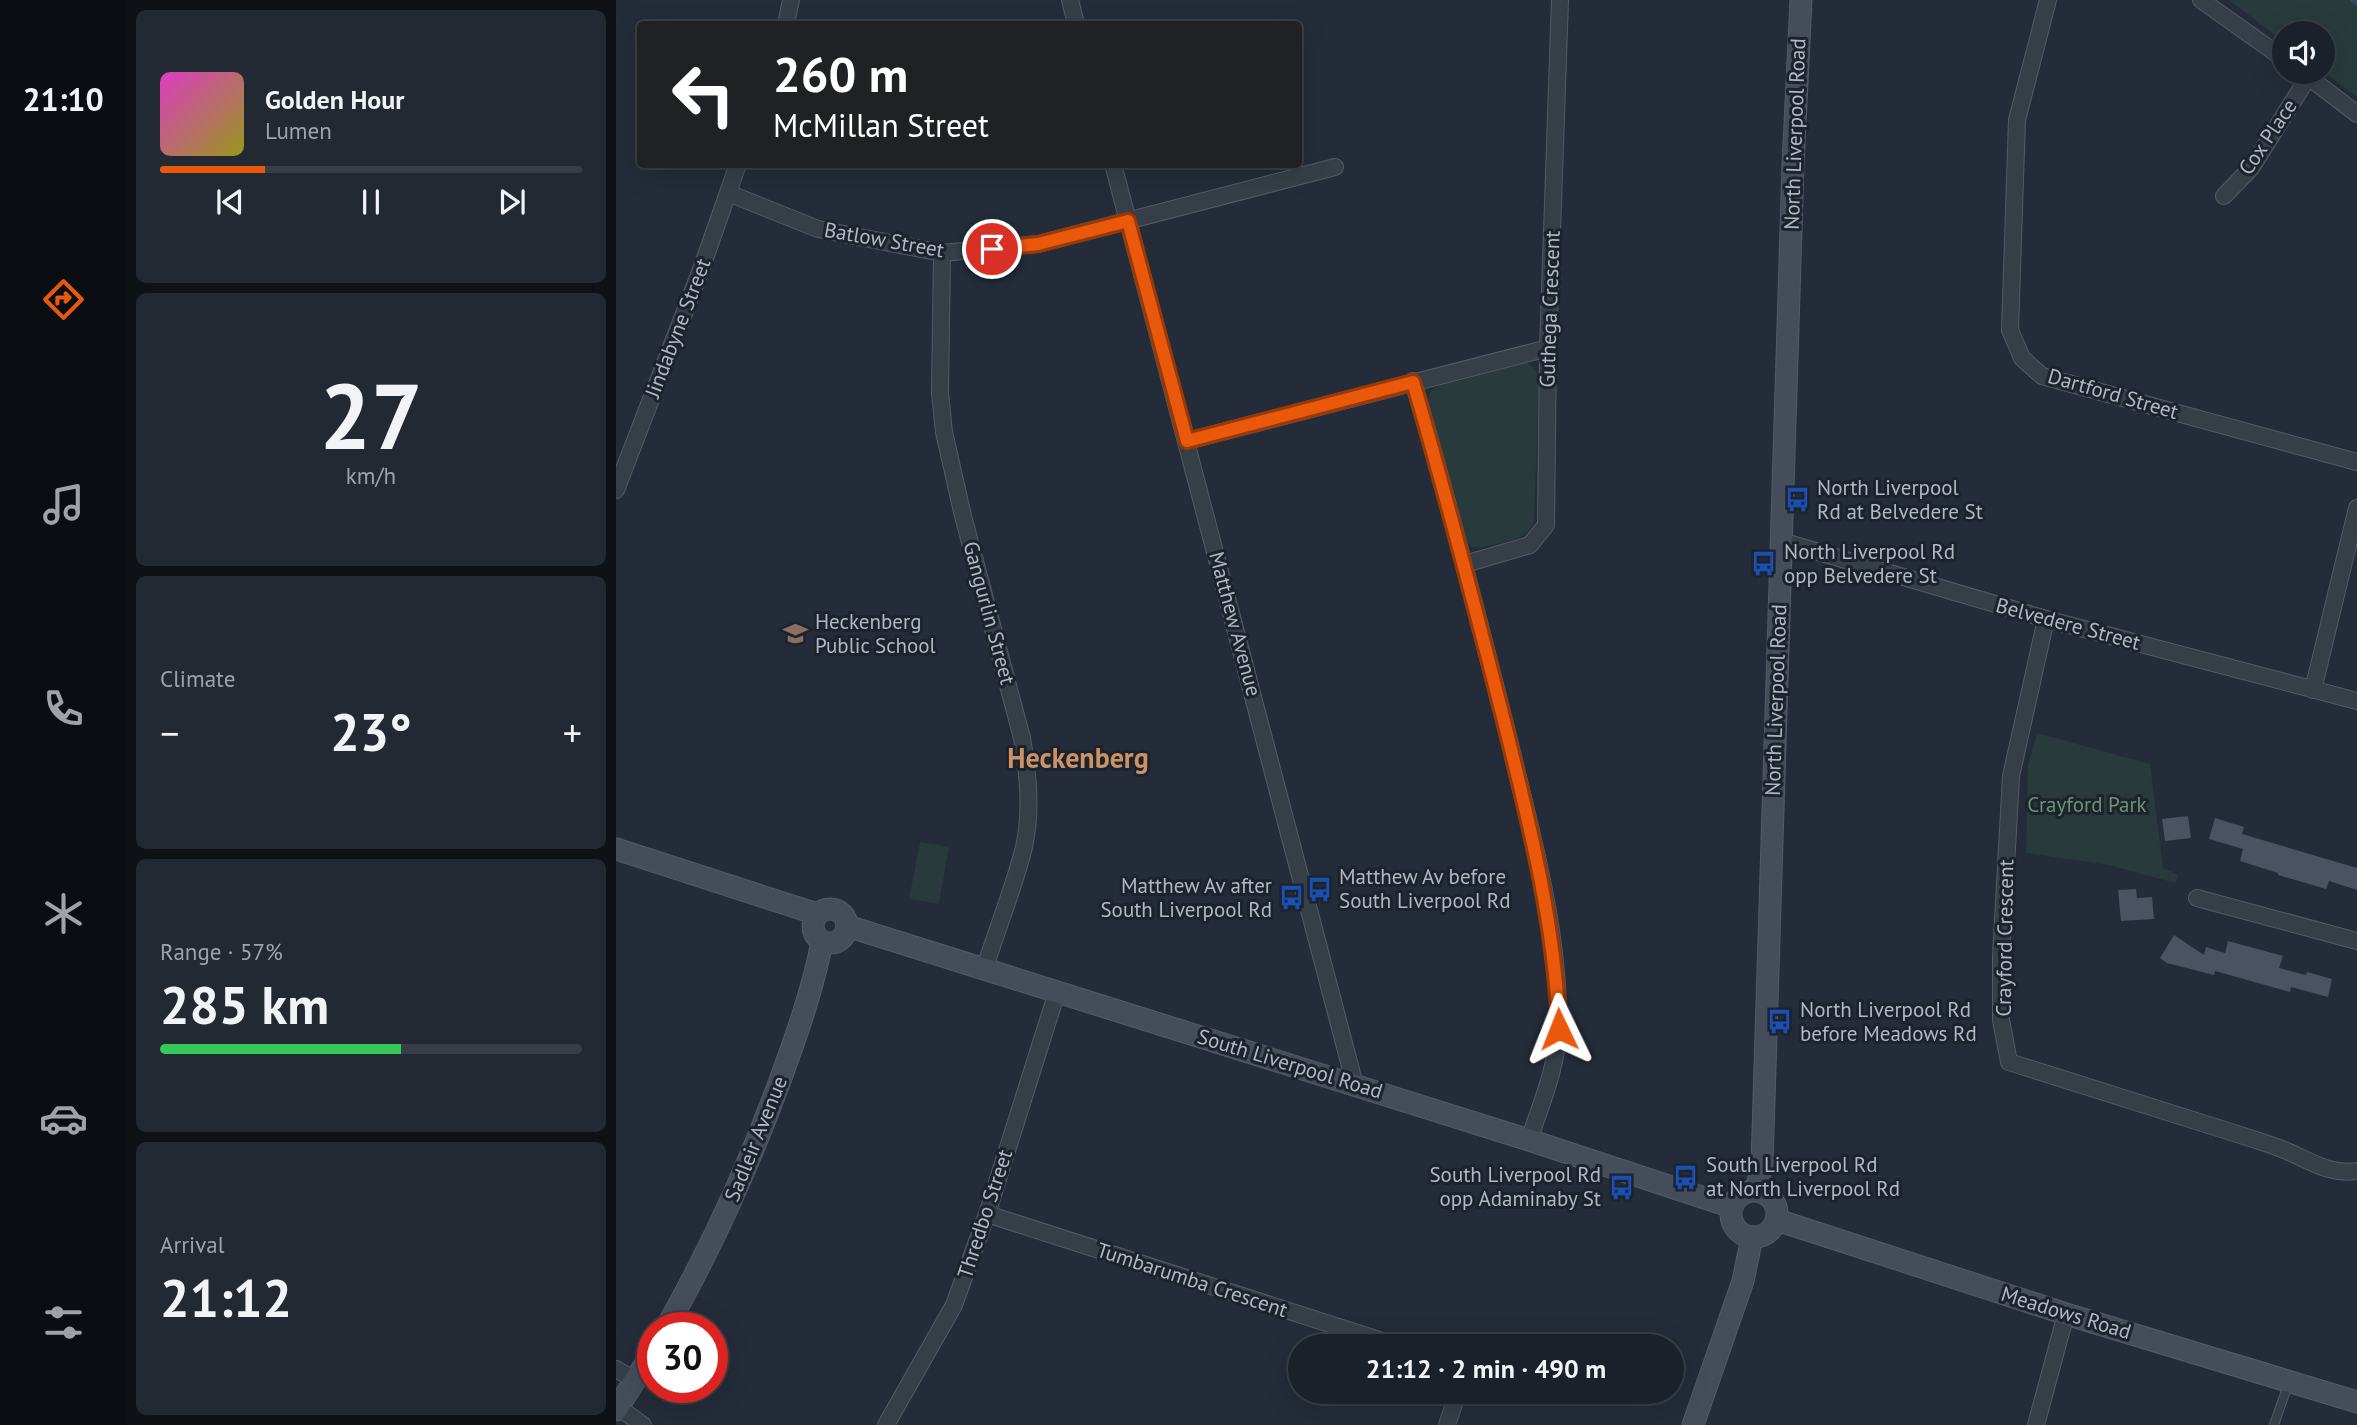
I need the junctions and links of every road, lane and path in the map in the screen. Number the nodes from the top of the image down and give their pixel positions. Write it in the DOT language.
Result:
graph roads {
  1 [pos="791,0"];
  2 [pos="1070,0"];
  3 [pos="1560,0"];
  4 [pos="1801,0"];
  5 [pos="2048,0"];
  6 [pos="2201,0"];
  7 [pos="787,21"];
  8 [pos="1075,21"];
  9 [pos="2272,50"];
  10 [pos="2299,84"];
  11 [pos="2318,84"];
  12 [pos="2357,114"];
  13 [pos="1335,167"];
  14 [pos="737,168"];
  15 [pos="1114,168"];
  16 [pos="728,193"];
  17 [pos="2224,196"];
  18 [pos="1128,221"];
  19 [pos="942,253"];
  20 [pos="1548,348"];
  21 [pos="1413,382"];
  22 [pos="1187,441"];
  23 [pos="2357,462"];
  24 [pos="616,490"];
  25 [pos="2357,508"];
  26 [pos="1781,541"];
  27 [pos="1465,564"];
  28 [pos="2046,619"];
  29 [pos="2313,690"];
  30 [pos="2357,701"];
  31 [pos="616,849"];
  32 [pos="2197,898"];
  33 [pos="817,914"];
  34 [pos="847,926"];
  35 [pos="2357,941"];
  36 [pos="822,942"];
  37 [pos="985,968"];
  38 [pos="1057,992"];
  39 [pos="1356,1085"];
  40 [pos="1529,1140"];
  41 [pos="2357,1171"];
  42 [pos="1756,1190"];
  43 [pos="1732,1207"];
  44 [pos="987,1214"];
  45 [pos="1777,1220"];
  46 [pos="1752,1237"];
  47 [pos="674,1312"];
  48 [pos="2066,1314"];
  49 [pos="1361,1334"];
  50 [pos="616,1369"];
  51 [pos="636,1381"];
  52 [pos="2289,1382"];
  53 [pos="2357,1402"];
  54 [pos="1454,1404"];
  55 [pos="617,1408"];
  56 [pos="643,1425"];
  57 [pos="886,1425"];
  58 [pos="1447,1425"];
  59 [pos="1693,1425"];
  60 [pos="2036,1425"];
  61 [pos="2274,1425"];
  1 -- 7 [label="street"];
  2 -- 8 [label="street"];
  3 -- 20 [label="street, Guthega Crescent"];
  4 -- 26 [label="main road, North Liverpool Road"];
  5 -- 23 [label="street, Dartford Street"];
  6 -- 9 [label="street"];
  10 -- 17 [label="street, Cox Place"];
  11 -- 12 [label="street"];
  13 -- 18 [label="street, Batlow Street"];
  14 -- 16 [label="street, Jindabyne Street"];
  15 -- 18 [label="street, Matthew Avenue"];
  16 -- 19 [label="street, Batlow Street"];
  16 -- 24 [label="street, Jindabyne Street"];
  18 -- 19 [label="street, Batlow Street"];
  18 -- 22 [label="street, Matthew Avenue"];
  19 -- 37 [label="street, Gangurlin Street"];
  20 -- 21 [label="street"];
  20 -- 27 [label="street, Guthega Crescent"];
  21 -- 22 [label="street"];
  21 -- 27 [label="street"];
  22 -- 39 [label="street, Matthew Avenue"];
  25 -- 29 [label="street"];
  26 -- 28 [label="street, Belvedere Street"];
  26 -- 42 [label="main road, North Liverpool Road"];
  27 -- 40 [label="street"];
  28 -- 29 [label="street, Belvedere Street"];
  28 -- 41 [label="street, Crayford Crescent"];
  29 -- 30 [label="street, Belvedere Street"];
  31 -- 33 [label="main road"];
  32 -- 35 [label="street"];
  33 -- 34 [label="main road"];
  33 -- 36 [label="main road"];
  34 -- 36 [label="main road"];
  34 -- 37 [label="main road, South Liverpool Road"];
  36 -- 47 [label="main road, Sadleir Avenue"];
  37 -- 38 [label="main road, South Liverpool Road"];
  38 -- 39 [label="main road, South Liverpool Road"];
  38 -- 44 [label="street, Thredbo Street"];
  39 -- 40 [label="main road, South Liverpool Road"];
  40 -- 43 [label="main road, South Liverpool Road"];
  42 -- 43 [label="main road"];
  42 -- 45 [label="main road"];
  43 -- 46 [label="main road"];
  44 -- 49 [label="street, Tumbarumba Crescent"];
  44 -- 57 [label="street, Thredbo Street"];
  45 -- 46 [label="main road"];
  45 -- 48 [label="main road, Meadows Road"];
  46 -- 59 [label="main road"];
  48 -- 52 [label="main road, Meadows Road"];
  48 -- 60 [label="street"];
  50 -- 51 [label="street"];
  51 -- 55 [label="main road"];
  52 -- 53 [label="main road, Meadows Road"];
  52 -- 61 [label="lane"];
  54 -- 58 [label="street"];
  55 -- 56 [label="street"];
}
